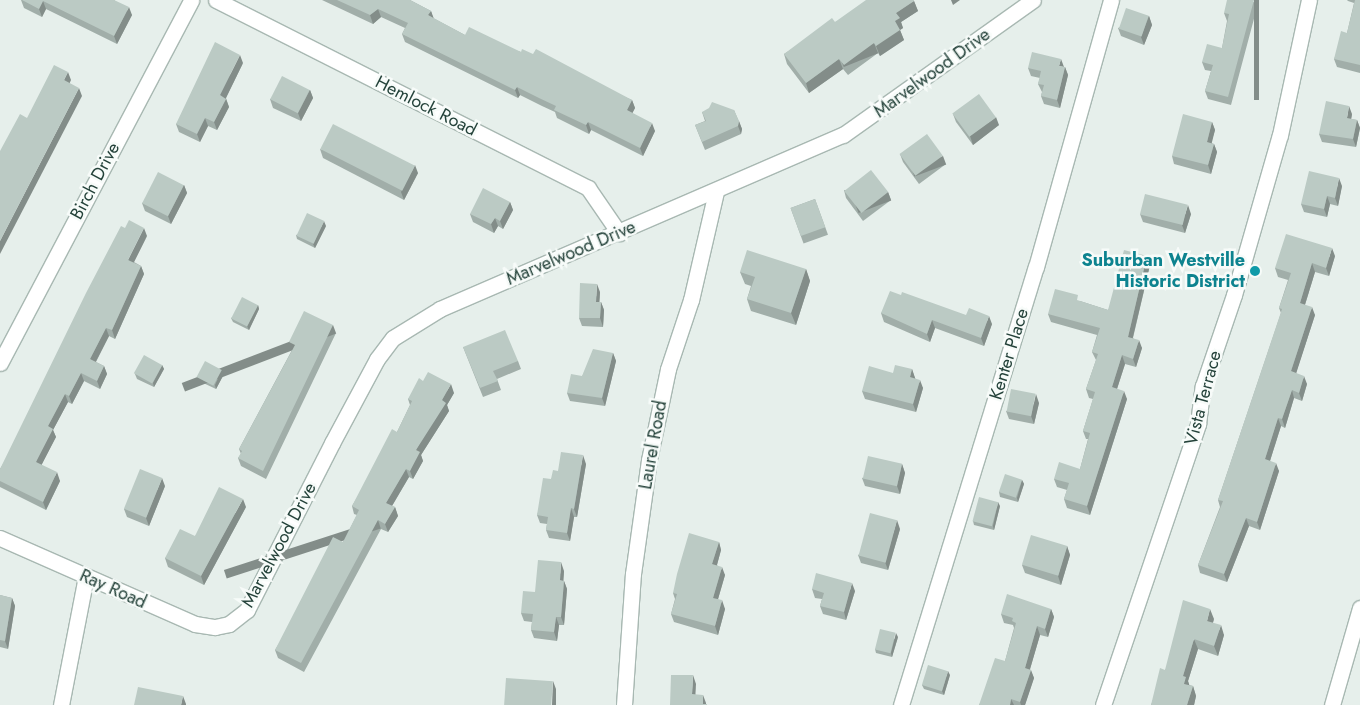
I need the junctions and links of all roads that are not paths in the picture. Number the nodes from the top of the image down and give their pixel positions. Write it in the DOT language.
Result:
graph roads {
  1 [pos="191,0"];
  2 [pos="216,0"];
  3 [pos="1033,0"];
  4 [pos="1111,0"];
  5 [pos="1309,0"];
  6 [pos="716,192"];
  7 [pos="618,232"];
  8 [pos="0,363"];
  9 [pos="0,538"];
  10 [pos="86,576"];
  11 [pos="1360,608"];
  12 [pos="230,624"];
  13 [pos="61,705"];
  14 [pos="624,705"];
  15 [pos="901,705"];
  16 [pos="1103,705"];
  17 [pos="1332,705"];
  1 -- 8 [label="street, Birch Drive"];
  2 -- 7 [label="street, Hemlock Road"];
  3 -- 6 [label="street, Marvelwood Drive"];
  4 -- 15 [label="street, Kenter Place"];
  5 -- 16 [label="street, Vista Terrace"];
  6 -- 7 [label="street, Marvelwood Drive"];
  6 -- 14 [label="street, Laurel Road"];
  7 -- 12 [label="street, Marvelwood Drive"];
  9 -- 10 [label="street, Ray Road"];
  10 -- 12 [label="street, Ray Road"];
  10 -- 13 [label="street"];
  11 -- 17 [label="street"];
}
